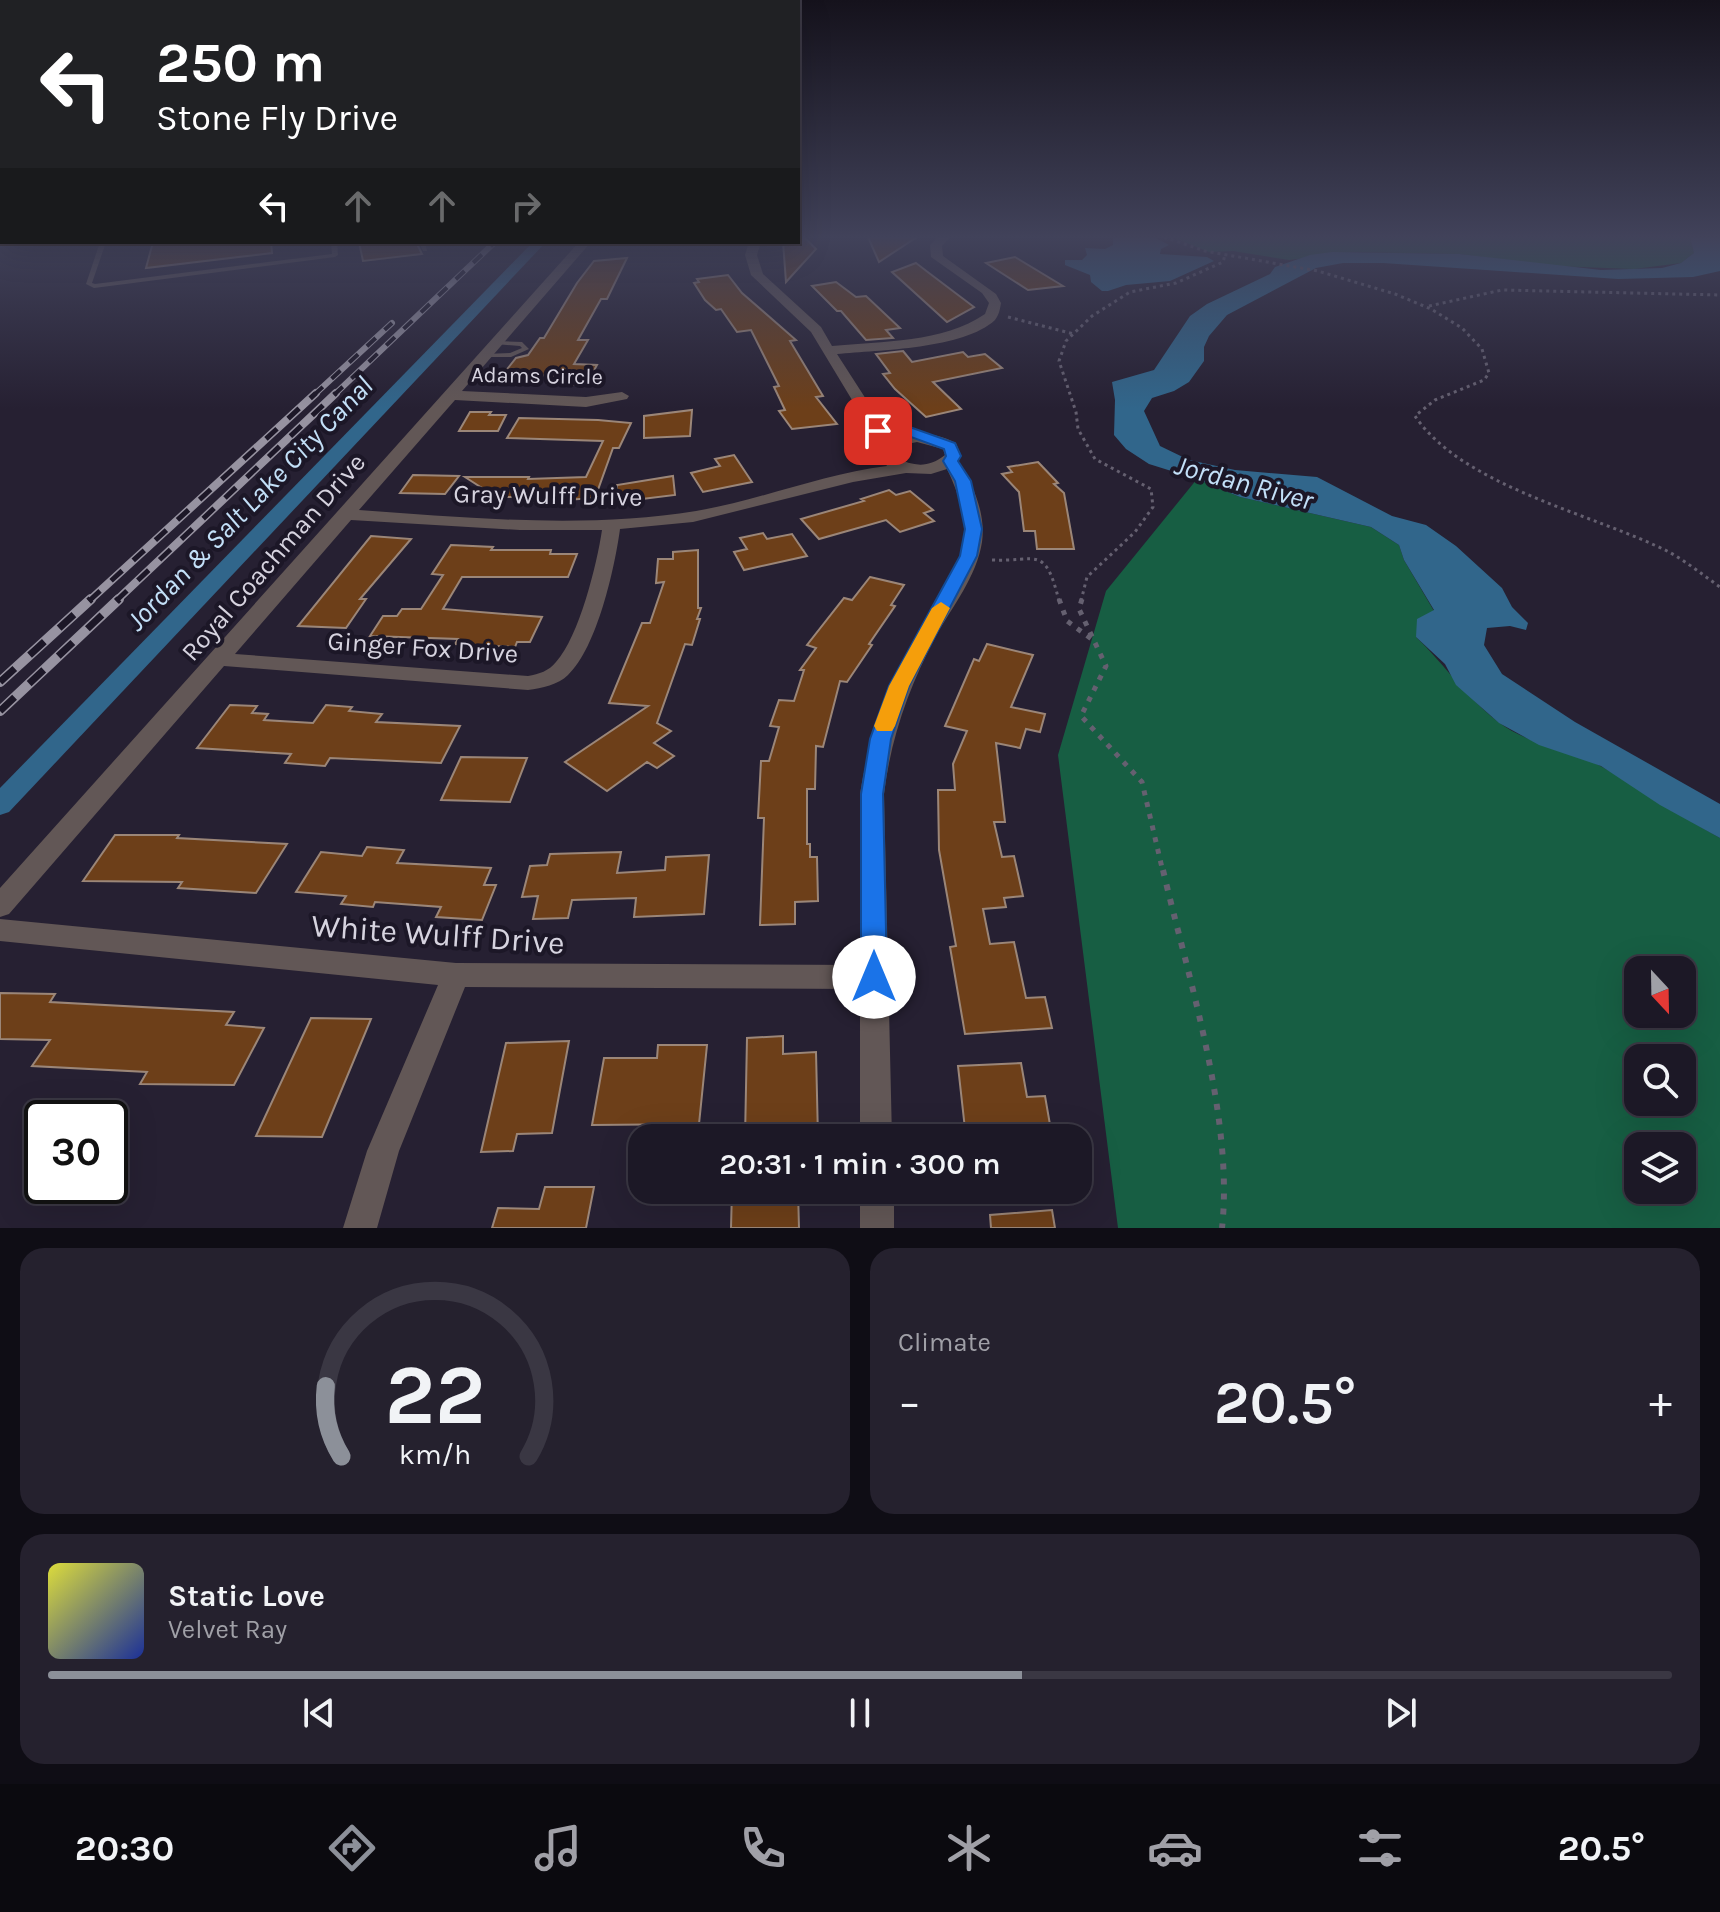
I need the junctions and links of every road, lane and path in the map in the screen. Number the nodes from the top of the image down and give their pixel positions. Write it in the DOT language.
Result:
graph roads {
  1 [pos="539,294"];
  2 [pos="779,294"];
  3 [pos="990,294"];
  4 [pos="1126,294"];
  5 [pos="1386,294"];
  6 [pos="1480,294"];
  7 [pos="1606,294"];
  8 [pos="1720,295"];
  9 [pos="1426,307"];
  10 [pos="1008,317"];
  11 [pos="1074,334"];
  12 [pos="830,350"];
  13 [pos="450,395"];
  14 [pos="622,396"];
  15 [pos="873,418"];
  16 [pos="917,437"];
  17 [pos="887,450"];
  18 [pos="950,461"];
  19 [pos="914,469"];
  20 [pos="840,479"];
  21 [pos="963,492"];
  22 [pos="346,514"];
  23 [pos="612,525"];
  24 [pos="992,560"];
  25 [pos="1720,587"];
  26 [pos="1095,641"];
  27 [pos="218,659"];
  28 [pos="0,906"];
  29 [pos="0,930"];
  30 [pos="456,975"];
  31 [pos="874,977"];
  32 [pos="876,1124"];
  33 [pos="877,1204"];
  34 [pos="360,1228"];
  35 [pos="877,1228"];
  36 [pos="1222,1228"];
  1 -- 13 [label="street, Royal Coachman Drive"];
  2 -- 12 [label="street"];
  3 -- 12 [label="street"];
  4 -- 11 [label="path"];
  5 -- 9 [label="path"];
  6 -- 9 [label="path"];
  7 -- 8 [label="path"];
  9 -- 25 [label="path"];
  10 -- 11 [label="path"];
  11 -- 26 [label="path"];
  12 -- 15 [label="street"];
  13 -- 14 [label="street, Adams Circle"];
  13 -- 22 [label="street, Royal Coachman Drive"];
  15 -- 16 [label="street"];
  15 -- 17 [label="street"];
  16 -- 17 [label="street, Gray Wulff Drive"];
  16 -- 18 [label="street"];
  17 -- 19 [label="street"];
  17 -- 20 [label="street, Gray Wulff Drive"];
  18 -- 19 [label="street, Gray Wulff Drive"];
  18 -- 21 [label="street"];
  19 -- 20 [label="street, Gray Wulff Drive"];
  19 -- 21 [label="street"];
  20 -- 23 [label="street, Gray Wulff Drive"];
  21 -- 31 [label="street"];
  22 -- 23 [label="street, Gray Wulff Drive"];
  22 -- 27 [label="street, Royal Coachman Drive"];
  23 -- 27 [label="street, Ginger Fox Drive"];
  24 -- 26 [label="path"];
  26 -- 36 [label="path"];
  27 -- 28 [label="street, Royal Coachman Drive"];
  29 -- 30 [label="street, White Wulff Drive"];
  30 -- 31 [label="street, White Wulff Drive"];
  30 -- 34 [label="street"];
  31 -- 32 [label="street"];
  33 -- 35 [label="street"];
}
